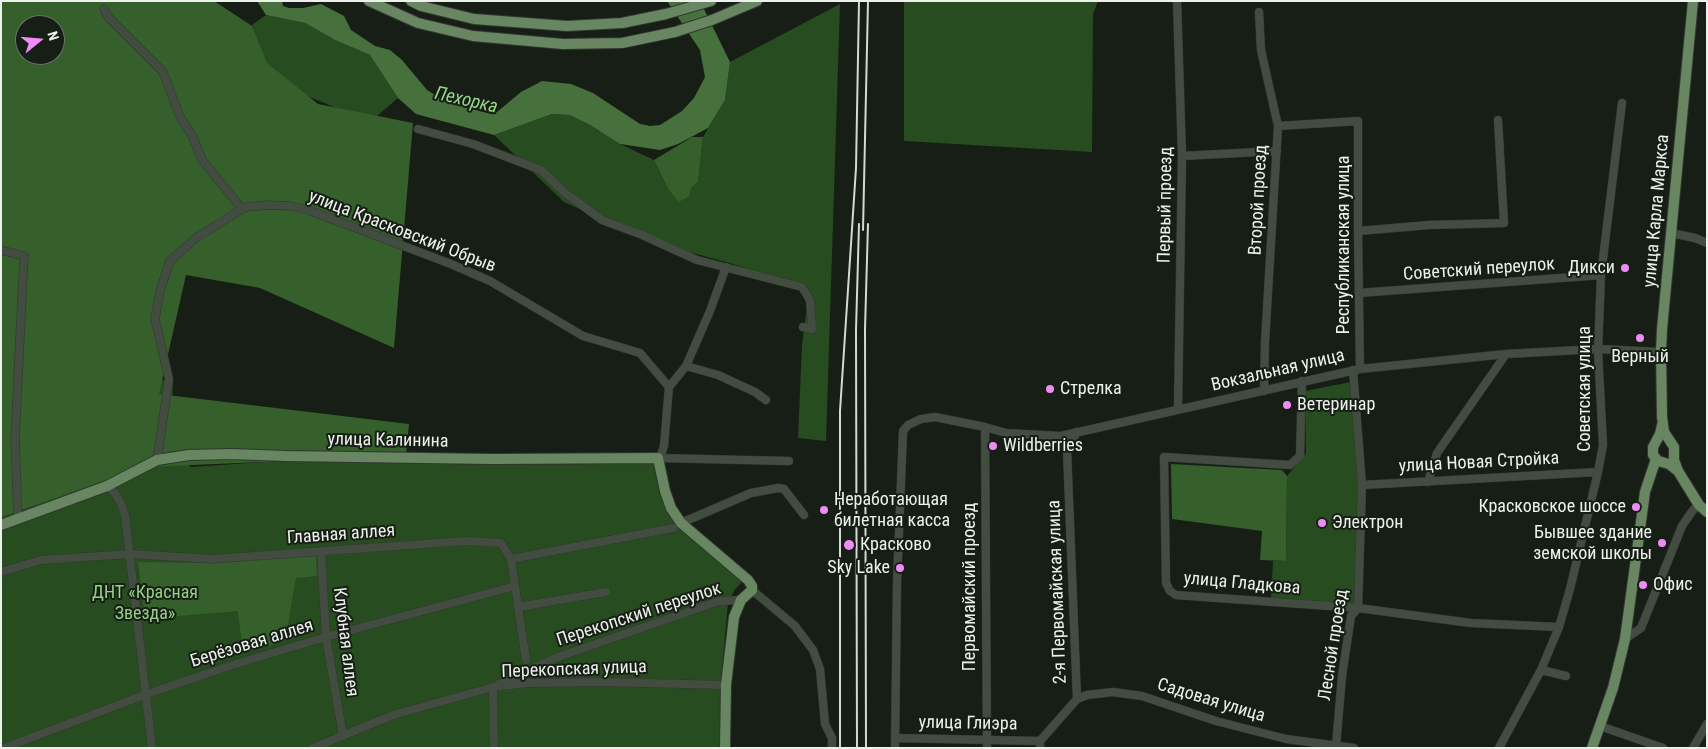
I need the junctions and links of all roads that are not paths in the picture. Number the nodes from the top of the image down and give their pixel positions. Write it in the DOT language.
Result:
graph roads {
  1 [pos="369,1"];
  2 [pos="411,1"];
  3 [pos="711,1"];
  4 [pos="757,1"];
  5 [pos="1177,1"];
  6 [pos="1693,1"];
  7 [pos="104,9"];
  8 [pos="1259,12"];
  9 [pos="1622,103"];
  10 [pos="1498,120"];
  11 [pos="1278,126"];
  12 [pos="418,129"];
  13 [pos="1277,151"];
  14 [pos="1182,156"];
  15 [pos="242,209"];
  16 [pos="1358,231"];
  17 [pos="1671,233"];
  18 [pos="1707,243"];
  19 [pos="1,250"];
  20 [pos="726,267"];
  21 [pos="1601,275"];
  22 [pos="1359,293"];
  23 [pos="803,327"];
  24 [pos="1598,349"];
  25 [pos="1661,352"];
  26 [pos="1506,354"];
  27 [pos="686,366"];
  28 [pos="1356,369"];
  29 [pos="1302,382"];
  30 [pos="669,387"];
  31 [pos="1264,391"];
  32 [pos="766,400"];
  33 [pos="1178,409"];
  34 [pos="1662,424"];
  35 [pos="985,427"];
  36 [pos="1077,432"];
  37 [pos="1061,436"];
  38 [pos="1669,442"];
  39 [pos="1655,444"];
  40 [pos="1067,450"];
  41 [pos="1674,455"];
  42 [pos="658,458"];
  43 [pos="156,460"];
  44 [pos="1661,460"];
  45 [pos="789,461"];
  46 [pos="1678,471"];
  47 [pos="1598,472"];
  48 [pos="1428,482"];
  49 [pos="1362,485"];
  50 [pos="107,486"];
  51 [pos="1699,504"];
  52 [pos="1707,512"];
  53 [pos="804,515"];
  54 [pos="18,519"];
  55 [pos="1,525"];
  56 [pos="677,526"];
  57 [pos="321,551"];
  58 [pos="130,554"];
  59 [pos="511,559"];
  60 [pos="1,572"];
  61 [pos="516,586"];
  62 [pos="752,590"];
  63 [pos="606,592"];
  64 [pos="741,600"];
  65 [pos="518,607"];
  66 [pos="1358,608"];
  67 [pos="1559,627"];
  68 [pos="326,637"];
  69 [pos="1625,639"];
  70 [pos="526,660"];
  71 [pos="1541,670"];
  72 [pos="1566,676"];
  73 [pos="726,684"];
  74 [pos="493,687"];
  75 [pos="147,694"];
  76 [pos="1077,699"];
  77 [pos="1707,724"];
  78 [pos="1600,726"];
  79 [pos="343,736"];
  80 [pos="895,738"];
  81 [pos="987,739"];
  82 [pos="1040,744"];
  83 [pos="1284,744"];
  84 [pos="1336,746"];
  85 [pos="4,748"];
  86 [pos="152,748"];
  87 [pos="313,748"];
  88 [pos="494,748"];
  89 [pos="725,748"];
  90 [pos="832,748"];
  91 [pos="895,748"];
  92 [pos="987,748"];
  93 [pos="1354,748"];
  94 [pos="1500,748"];
  95 [pos="1592,748"];
  96 [pos="1663,748"];
  97 [pos="1692,748"];
  1 -- 4 [label="main road"];
  2 -- 3 [label="main road"];
  5 -- 14 [label="street, Первый проезд"];
  6 -- 17 [label="main road, улица Карла Маркса"];
  7 -- 15 [label="street"];
  8 -- 11 [label="street, Второй проезд"];
  9 -- 21 [label="street, Советская улица"];
  10 -- 16 [label="street"];
  11 -- 13 [label="street, Второй проезд"];
  11 -- 16 [label="street, Республиканская улица"];
  12 -- 20 [label="street"];
  13 -- 14 [label="street"];
  13 -- 31 [label="street, Второй проезд"];
  14 -- 33 [label="street, Первый проезд"];
  15 -- 30 [label="street, улица Красковский Обрыв"];
  15 -- 43 [label="street, улица Красковский Обрыв"];
  16 -- 22 [label="street, Республиканская улица"];
  17 -- 18 [label="street"];
  17 -- 25 [label="main road, улица Карла Маркса"];
  19 -- 54 [label="street"];
  20 -- 23 [label="street"];
  20 -- 27 [label="street"];
  21 -- 22 [label="street, Советский переулок"];
  21 -- 24 [label="street, Советская улица"];
  22 -- 28 [label="street, Республиканская улица"];
  24 -- 25 [label="street, Вокзальная улица"];
  24 -- 26 [label="street, Вокзальная улица"];
  24 -- 47 [label="street, Советская улица"];
  25 -- 34 [label="main road, улица Карла Маркса"];
  26 -- 28 [label="street, Вокзальная улица"];
  26 -- 48 [label="street"];
  27 -- 30 [label="street"];
  27 -- 32 [label="street"];
  28 -- 29 [label="street, Вокзальная улица"];
  28 -- 49 [label="street, Лесной проезд"];
  29 -- 31 [label="street, Вокзальная улица"];
  29 -- 66 [label="street, улица Гладкова"];
  30 -- 42 [label="street"];
  31 -- 33 [label="street, Вокзальная улица"];
  33 -- 36 [label="street, Вокзальная улица"];
  34 -- 38 [label="main road, улица Карла Маркса"];
  34 -- 39 [label="main road, улица Карла Маркса"];
  35 -- 37 [label="street, Вокзальная улица"];
  35 -- 80 [label="street, Вокзальная улица"];
  35 -- 81 [label="street, Первомайский проезд"];
  36 -- 37 [label="street, Вокзальная улица"];
  36 -- 40 [label="street"];
  37 -- 40 [label="street, 2-я Первомайская улица"];
  38 -- 39 [label="main road"];
  38 -- 41 [label="main road, улица Карла Маркса"];
  39 -- 44 [label="main road, улица Карла Маркса"];
  40 -- 76 [label="street, 2-я Первомайская улица"];
  41 -- 44 [label="main road"];
  41 -- 46 [label="main road, улица Карла Маркса"];
  42 -- 43 [label="main road, улица Калинина"];
  42 -- 45 [label="street, улица Калинина"];
  42 -- 56 [label="main road"];
  43 -- 50 [label="main road, улица Калинина"];
  44 -- 46 [label="main road, улица Карла Маркса"];
  44 -- 69 [label="main road"];
  46 -- 51 [label="main road, улица Карла Маркса"];
  47 -- 48 [label="street, улица Новая Стройка"];
  47 -- 67 [label="street, Советская улица"];
  48 -- 49 [label="street, улица Новая Стройка"];
  49 -- 66 [label="street, Лесной проезд"];
  50 -- 54 [label="main road, улица Калинина"];
  50 -- 58 [label="street"];
  51 -- 52 [label="main road, улица Карла Маркса"];
  51 -- 69 [label="street"];
  53 -- 56 [label="street"];
  54 -- 55 [label="main road, улица Калинина"];
  56 -- 59 [label="street"];
  56 -- 62 [label="main road"];
  57 -- 58 [label="street, Главная аллея"];
  57 -- 59 [label="street, Главная аллея"];
  57 -- 68 [label="street, Клубная аллея"];
  58 -- 60 [label="street, Главная аллея"];
  58 -- 75 [label="street"];
  59 -- 61 [label="street"];
  61 -- 65 [label="street"];
  61 -- 68 [label="street, Берёзовая аллея"];
  62 -- 64 [label="main road"];
  62 -- 90 [label="street"];
  63 -- 65 [label="street"];
  64 -- 73 [label="main road"];
  64 -- 74 [label="street, Перекопский переулок"];
  65 -- 70 [label="street"];
  66 -- 67 [label="street"];
  66 -- 84 [label="street, Лесной проезд"];
  67 -- 71 [label="street, Советская улица"];
  68 -- 75 [label="street, Берёзовая аллея"];
  68 -- 79 [label="street, Клубная аллея"];
  69 -- 78 [label="main road"];
  71 -- 72 [label="street"];
  71 -- 94 [label="street, Советская улица"];
  73 -- 74 [label="street, Перекопская улица"];
  73 -- 89 [label="main road"];
  74 -- 79 [label="street, Перекопская улица"];
  74 -- 88 [label="street"];
  75 -- 85 [label="street, Берёзовая аллея"];
  75 -- 86 [label="street"];
  76 -- 82 [label="street, 2-я Первомайская улица"];
  76 -- 83 [label="street, Садовая улица"];
  77 -- 97 [label="street"];
  78 -- 95 [label="main road"];
  78 -- 96 [label="street"];
  79 -- 87 [label="street, Перекопская улица"];
  80 -- 81 [label="street, улица Глиэра"];
  80 -- 91 [label="street"];
  81 -- 82 [label="street, улица Глиэра"];
  81 -- 92 [label="street, Первомайский проезд"];
  83 -- 84 [label="street, Садовая улица"];
  84 -- 93 [label="street, Садовая улица"];
}
